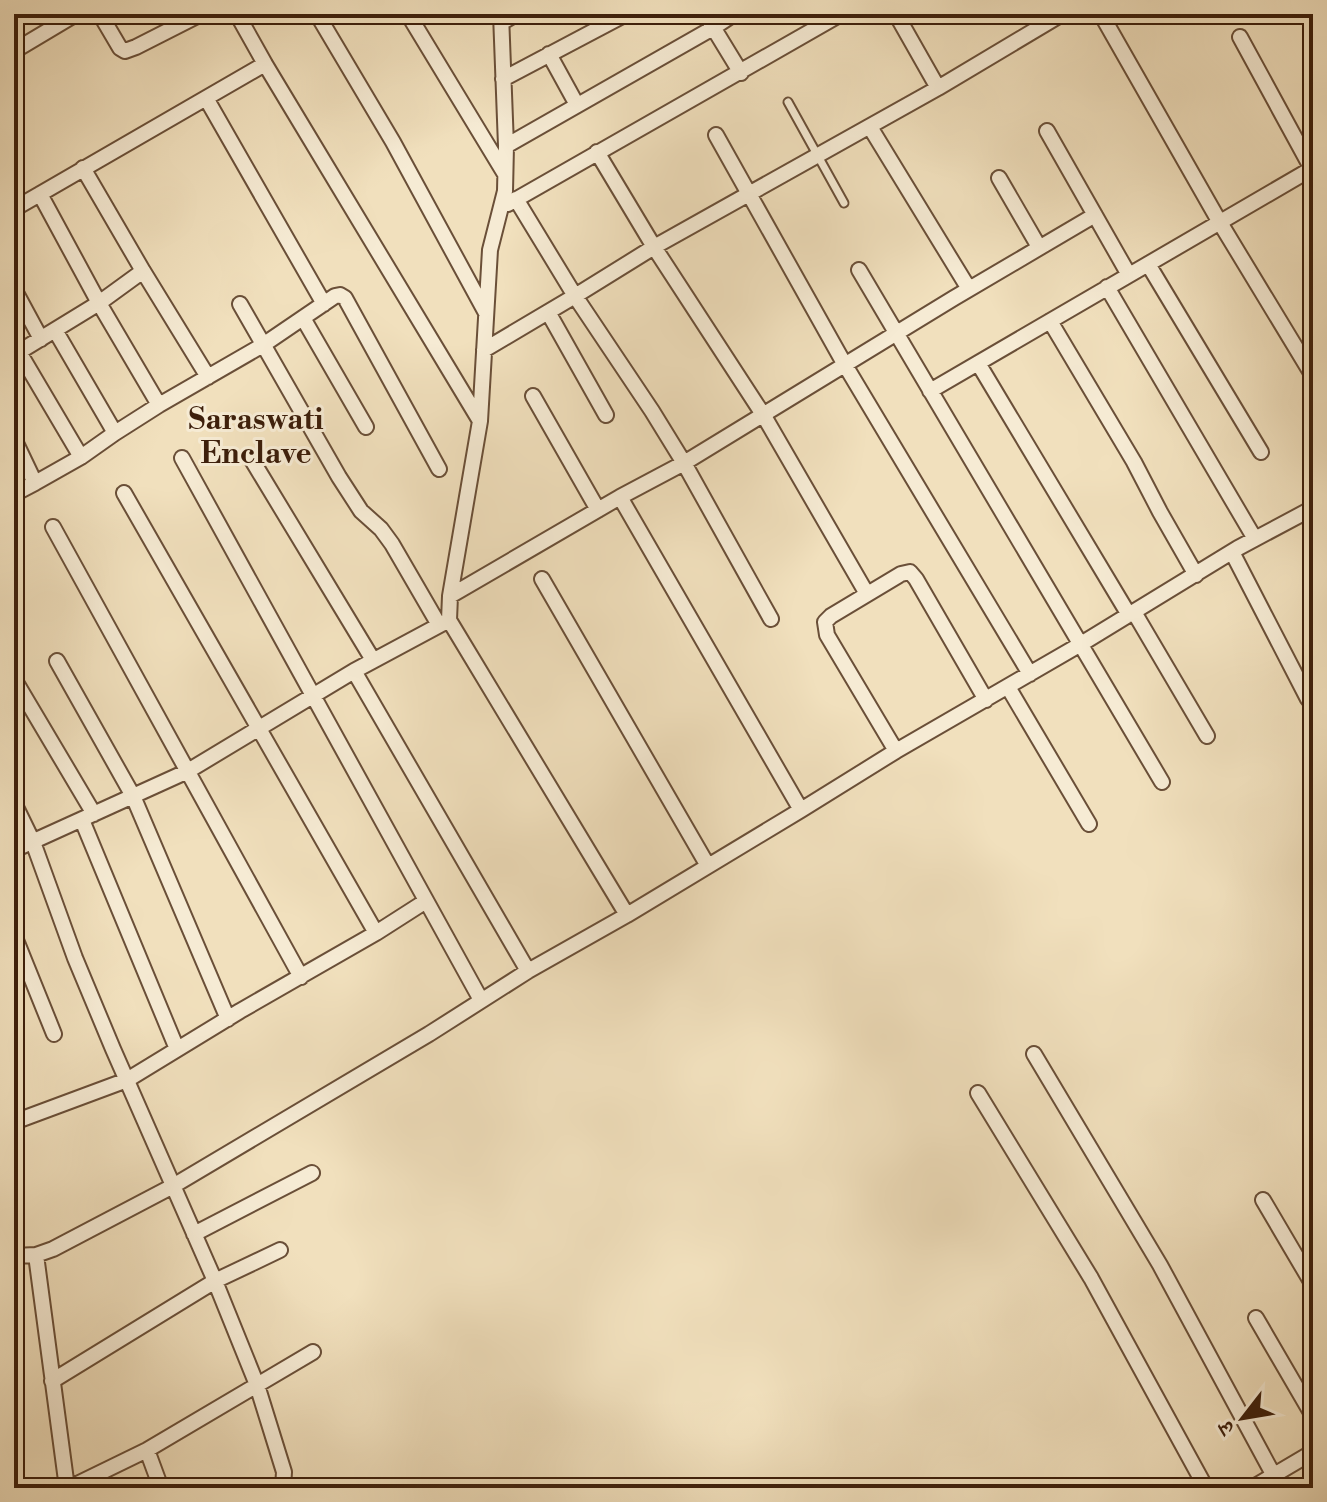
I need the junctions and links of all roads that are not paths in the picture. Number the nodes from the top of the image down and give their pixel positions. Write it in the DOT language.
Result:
graph roads {
  1 [pos="76,14"];
  2 [pos="100,14"];
  3 [pos="201,14"];
  4 [pos="237,14"];
  5 [pos="317,14"];
  6 [pos="408,14"];
  7 [pos="516,14"];
  8 [pos="626,14"];
  9 [pos="705,14"];
  10 [pos="734,14"];
  11 [pos="841,14"];
  12 [pos="896,14"];
  13 [pos="1062,14"];
  14 [pos="1101,14"];
  15 [pos="501,18"];
  16 [pos="713,28"];
  17 [pos="1240,37"];
  18 [pos="14,51"];
  19 [pos="549,54"];
  20 [pos="265,64"];
  21 [pos="741,73"];
  22 [pos="503,79"];
  23 [pos="938,88"];
  24 [pos="206,98"];
  25 [pos="788,102"];
  26 [pos="577,105"];
  27 [pos="870,127"];
  28 [pos="1047,131"];
  29 [pos="716,135"];
  30 [pos="506,146"];
  31 [pos="597,152"];
  32 [pos="818,156"];
  33 [pos="83,168"];
  34 [pos="1312,169"];
  35 [pos="506,175"];
  36 [pos="999,178"];
  37 [pos="40,194"];
  38 [pos="749,195"];
  39 [pos="516,199"];
  40 [pos="844,203"];
  41 [pos="501,208"];
  42 [pos="14,209"];
  43 [pos="1095,215"];
  44 [pos="1219,221"];
  45 [pos="654,247"];
  46 [pos="1039,247"];
  47 [pos="1148,264"];
  48 [pos="859,270"];
  49 [pos="143,271"];
  50 [pos="1129,275"];
  51 [pos="1107,287"];
  52 [pos="14,289"];
  53 [pos="969,289"];
  54 [pos="575,296"];
  55 [pos="99,303"];
  56 [pos="240,304"];
  57 [pos="324,304"];
  58 [pos="548,312"];
  59 [pos="486,313"];
  60 [pos="303,318"];
  61 [pos="1050,321"];
  62 [pos="55,330"];
  63 [pos="896,333"];
  64 [pos="41,339"];
  65 [pos="263,345"];
  66 [pos="484,350"];
  67 [pos="16,354"];
  68 [pos="978,363"];
  69 [pos="845,365"];
  70 [pos="1313,376"];
  71 [pos="208,377"];
  72 [pos="930,391"];
  73 [pos="533,396"];
  74 [pos="159,405"];
  75 [pos="606,415"];
  76 [pos="764,416"];
  77 [pos="480,421"];
  78 [pos="366,427"];
  79 [pos="115,433"];
  80 [pos="14,439"];
  81 [pos="1261,452"];
  82 [pos="81,457"];
  83 [pos="182,458"];
  84 [pos="252,460"];
  85 [pos="684,463"];
  86 [pos="439,469"];
  87 [pos="35,483"];
  88 [pos="124,493"];
  89 [pos="14,494"];
  90 [pos="620,497"];
  91 [pos="1313,508"];
  92 [pos="598,510"];
  93 [pos="53,527"];
  94 [pos="1255,539"];
  95 [pos="1232,552"];
  96 [pos="1196,575"];
  97 [pos="542,579"];
  98 [pos="867,594"];
  99 [pos="450,596"];
  100 [pos="1132,614"];
  101 [pos="771,619"];
  102 [pos="444,622"];
  103 [pos="1081,644"];
  104 [pos="373,660"];
  105 [pos="57,661"];
  106 [pos="354,671"];
  107 [pos="1030,674"];
  108 [pos="14,679"];
  109 [pos="1008,687"];
  110 [pos="312,695"];
  111 [pos="1308,699"];
  112 [pos="986,700"];
  113 [pos="259,728"];
  114 [pos="1207,736"];
  115 [pos="896,751"];
  116 [pos="188,771"];
  117 [pos="1162,782"];
  118 [pos="133,796"];
  119 [pos="14,803"];
  120 [pos="801,810"];
  121 [pos="88,817"];
  122 [pos="1089,824"];
  123 [pos="33,842"];
  124 [pos="14,850"];
  125 [pos="708,866"];
  126 [pos="426,901"];
  127 [pos="627,915"];
  128 [pos="376,933"];
  129 [pos="14,935"];
  130 [pos="528,971"];
  131 [pos="301,977"];
  132 [pos="481,1000"];
  133 [pos="228,1019"];
  134 [pos="54,1034"];
  135 [pos="177,1049"];
  136 [pos="1034,1054"];
  137 [pos="127,1080"];
  138 [pos="978,1093"];
  139 [pos="14,1122"];
  140 [pos="312,1173"];
  141 [pos="173,1186"];
  142 [pos="1263,1200"];
  143 [pos="194,1234"];
  144 [pos="280,1250"];
  145 [pos="36,1255"];
  146 [pos="14,1256"];
  147 [pos="215,1281"];
  148 [pos="1313,1285"];
  149 [pos="1256,1318"];
  150 [pos="313,1352"];
  151 [pos="52,1381"];
  152 [pos="257,1385"];
  153 [pos="1313,1416"];
  154 [pos="147,1450"];
  155 [pos="1313,1452"];
  156 [pos="1271,1481"];
  157 [pos="68,1488"];
  158 [pos="161,1488"];
  159 [pos="283,1488"];
  160 [pos="1206,1488"];
  161 [pos="1252,1488"];
  1 -- 18 [label="street"];
  2 -- 3 [label="street"];
  4 -- 20 [label="street"];
  5 -- 59 [label="street"];
  6 -- 35 [label="street"];
  7 -- 15 [label="street"];
  8 -- 19 [label="street"];
  9 -- 16 [label="street"];
  10 -- 16 [label="street"];
  11 -- 21 [label="street"];
  12 -- 23 [label="street"];
  13 -- 23 [label="street"];
  14 -- 44 [label="street"];
  15 -- 22 [label="street"];
  16 -- 21 [label="street"];
  16 -- 26 [label="street"];
  17 -- 34 [label="street"];
  19 -- 22 [label="street"];
  19 -- 26 [label="street"];
  20 -- 24 [label="street"];
  20 -- 77 [label="street"];
  21 -- 31 [label="street"];
  22 -- 30 [label="street"];
  23 -- 27 [label="street"];
  24 -- 33 [label="street"];
  24 -- 57 [label="street"];
  25 -- 32 [label="lane"];
  26 -- 30 [label="street"];
  27 -- 32 [label="street"];
  27 -- 53 [label="street"];
  28 -- 43 [label="street"];
  29 -- 38 [label="street"];
  30 -- 35 [label="street"];
  31 -- 39 [label="street"];
  31 -- 45 [label="street"];
  32 -- 38 [label="street"];
  32 -- 40 [label="lane"];
  33 -- 37 [label="street"];
  33 -- 49 [label="street"];
  34 -- 44 [label="street"];
  35 -- 41 [label="street"];
  36 -- 46 [label="street"];
  37 -- 42 [label="street"];
  37 -- 55 [label="street"];
  38 -- 45 [label="street"];
  38 -- 69 [label="street"];
  39 -- 41 [label="street"];
  39 -- 54 [label="street"];
  41 -- 59 [label="street"];
  43 -- 46 [label="street"];
  43 -- 50 [label="street"];
  44 -- 47 [label="street"];
  44 -- 70 [label="street"];
  45 -- 54 [label="street"];
  45 -- 76 [label="street"];
  46 -- 53 [label="street"];
  47 -- 50 [label="street"];
  47 -- 81 [label="street"];
  48 -- 63 [label="street"];
  49 -- 55 [label="street"];
  49 -- 71 [label="street"];
  50 -- 51 [label="street"];
  51 -- 61 [label="street"];
  51 -- 94 [label="street"];
  52 -- 64 [label="street"];
  53 -- 63 [label="street"];
  54 -- 58 [label="street"];
  54 -- 85 [label="street"];
  55 -- 62 [label="street"];
  55 -- 74 [label="street"];
  56 -- 65 [label="street"];
  57 -- 60 [label="street"];
  57 -- 86 [label="street"];
  58 -- 66 [label="street"];
  58 -- 75 [label="street"];
  59 -- 66 [label="street"];
  60 -- 65 [label="street"];
  60 -- 78 [label="street"];
  61 -- 68 [label="street"];
  61 -- 96 [label="street"];
  62 -- 64 [label="street"];
  62 -- 79 [label="street"];
  63 -- 69 [label="street"];
  63 -- 72 [label="street"];
  64 -- 67 [label="street"];
  65 -- 71 [label="street"];
  65 -- 102 [label="street"];
  66 -- 77 [label="street"];
  67 -- 82 [label="street"];
  68 -- 72 [label="street"];
  68 -- 100 [label="street"];
  69 -- 76 [label="street"];
  69 -- 107 [label="street"];
  71 -- 74 [label="street"];
  72 -- 103 [label="street"];
  73 -- 92 [label="street"];
  74 -- 79 [label="street"];
  76 -- 85 [label="street"];
  76 -- 98 [label="street"];
  77 -- 99 [label="street"];
  79 -- 82 [label="street"];
  80 -- 87 [label="street"];
  82 -- 87 [label="street"];
  83 -- 110 [label="street"];
  84 -- 104 [label="street"];
  85 -- 90 [label="street"];
  85 -- 101 [label="street"];
  87 -- 89 [label="street"];
  88 -- 113 [label="street"];
  90 -- 92 [label="street"];
  90 -- 120 [label="street"];
  91 -- 94 [label="street"];
  92 -- 99 [label="street"];
  93 -- 116 [label="street"];
  94 -- 95 [label="street"];
  95 -- 96 [label="street"];
  95 -- 111 [label="street"];
  96 -- 100 [label="street"];
  97 -- 125 [label="street"];
  98 -- 112 [label="street"];
  98 -- 115 [label="street"];
  99 -- 102 [label="street"];
  100 -- 103 [label="street"];
  100 -- 114 [label="street"];
  102 -- 104 [label="street"];
  102 -- 127 [label="street"];
  103 -- 107 [label="street"];
  103 -- 117 [label="street"];
  104 -- 106 [label="street"];
  105 -- 118 [label="street"];
  106 -- 110 [label="street"];
  106 -- 130 [label="street"];
  107 -- 109 [label="street"];
  108 -- 121 [label="street"];
  109 -- 112 [label="street"];
  109 -- 122 [label="street"];
  110 -- 113 [label="street"];
  110 -- 126 [label="street"];
  112 -- 115 [label="street"];
  113 -- 116 [label="street"];
  113 -- 128 [label="street"];
  115 -- 120 [label="street"];
  116 -- 118 [label="street"];
  116 -- 131 [label="street"];
  118 -- 121 [label="street"];
  118 -- 133 [label="street"];
  119 -- 123 [label="street"];
  120 -- 125 [label="street"];
  121 -- 123 [label="street"];
  121 -- 135 [label="street"];
  123 -- 124 [label="street"];
  123 -- 137 [label="street"];
  125 -- 127 [label="street"];
  126 -- 128 [label="street"];
  126 -- 132 [label="street"];
  127 -- 130 [label="street"];
  128 -- 131 [label="street"];
  129 -- 134 [label="street"];
  130 -- 132 [label="street"];
  131 -- 133 [label="street"];
  132 -- 141 [label="street"];
  133 -- 135 [label="street"];
  135 -- 137 [label="street"];
  136 -- 156 [label="street"];
  137 -- 139 [label="street"];
  137 -- 141 [label="street"];
  138 -- 160 [label="street"];
  140 -- 143 [label="street"];
  141 -- 143 [label="street"];
  141 -- 145 [label="street"];
  142 -- 148 [label="street"];
  143 -- 147 [label="street"];
  144 -- 147 [label="street"];
  145 -- 146 [label="street"];
  145 -- 151 [label="street"];
  147 -- 151 [label="street"];
  147 -- 152 [label="street"];
  149 -- 153 [label="street"];
  150 -- 152 [label="street"];
  151 -- 157 [label="street"];
  152 -- 154 [label="street"];
  152 -- 159 [label="street"];
  154 -- 157 [label="street"];
  154 -- 158 [label="street"];
  155 -- 156 [label="street"];
  156 -- 161 [label="street"];
}
